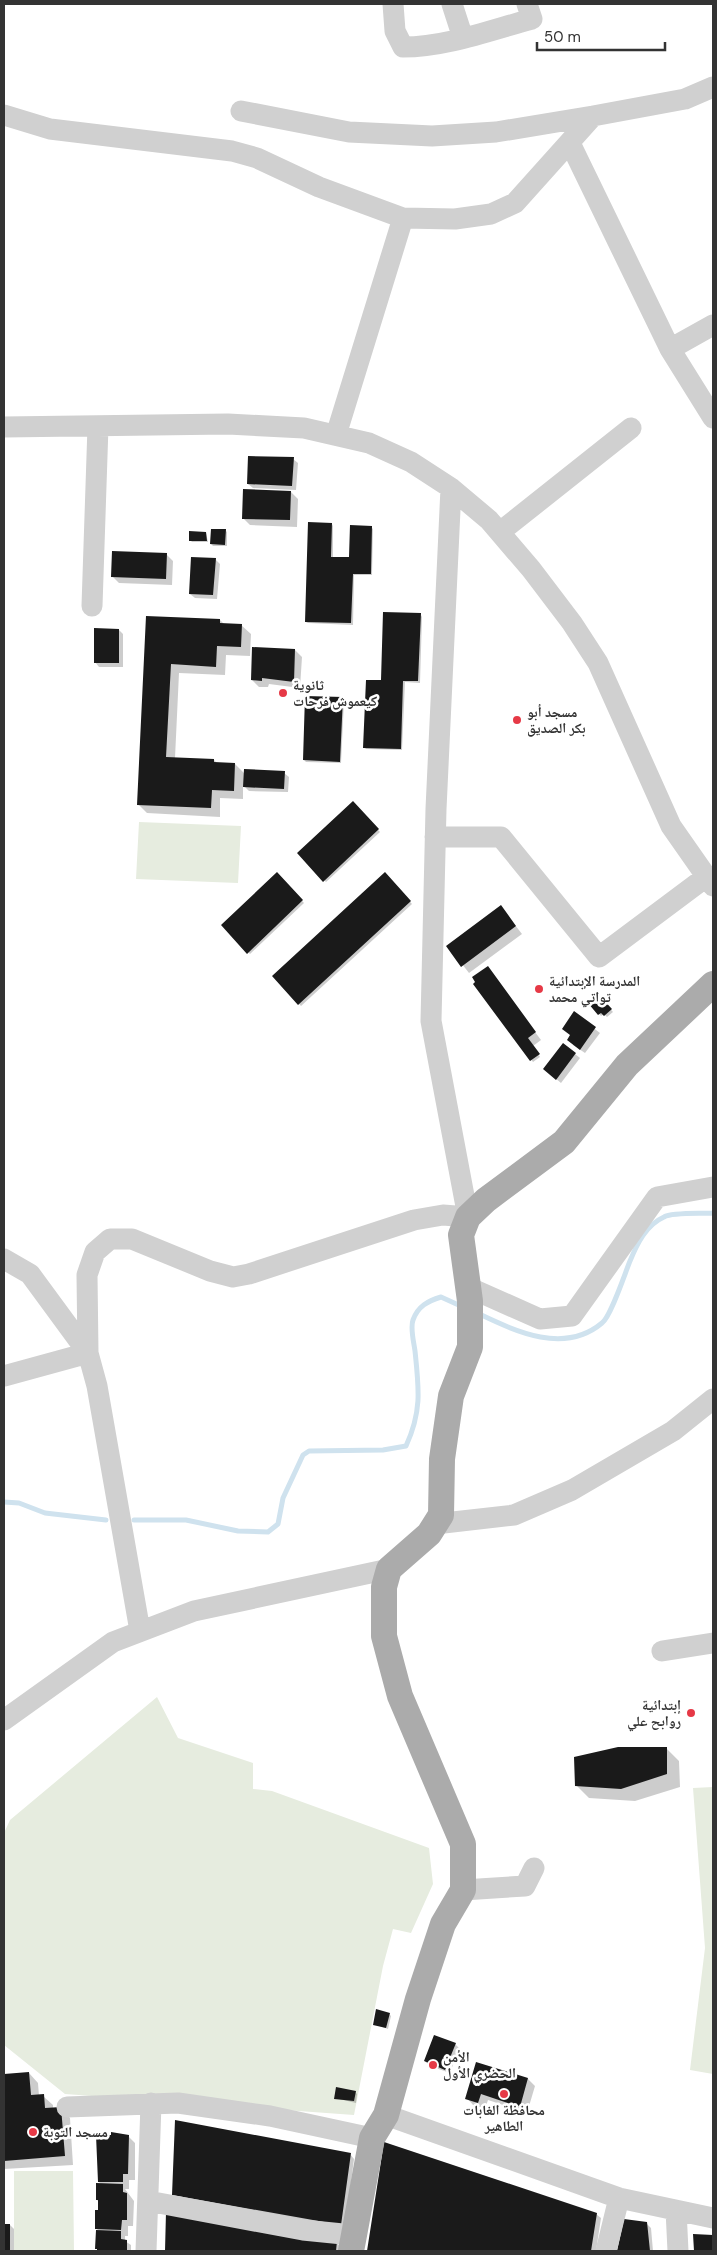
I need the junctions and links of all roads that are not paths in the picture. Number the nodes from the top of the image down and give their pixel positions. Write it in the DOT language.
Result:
graph roads {
  1 [pos="393,4"];
  2 [pos="452,4"];
  3 [pos="527,4"];
  4 [pos="463,38"];
  5 [pos="713,87"];
  6 [pos="241,111"];
  7 [pos="4,115"];
  8 [pos="593,116"];
  9 [pos="570,143"];
  10 [pos="402,218"];
  11 [pos="713,325"];
  12 [pos="670,349"];
  13 [pos="713,418"];
  14 [pos="98,426"];
  15 [pos="4,427"];
  16 [pos="632,428"];
  17 [pos="336,435"];
  18 [pos="451,488"];
  19 [pos="500,532"];
  20 [pos="92,606"];
  21 [pos="435,837"];
  22 [pos="710,882"];
  23 [pos="713,984"];
  24 [pos="713,1186"];
  25 [pos="468,1217"];
  26 [pos="4,1260"];
  27 [pos="470,1302"];
  28 [pos="88,1353"];
  29 [pos="4,1376"];
  30 [pos="713,1399"];
  31 [pos="435,1524"];
  32 [pos="389,1569"];
  33 [pos="140,1632"];
  34 [pos="713,1643"];
  35 [pos="662,1651"];
  36 [pos="4,1720"];
  37 [pos="534,1868"];
  38 [pos="463,1890"];
  39 [pos="151,2102"];
  40 [pos="67,2107"];
  41 [pos="386,2115"];
  42 [pos="372,2138"];
  43 [pos="619,2198"];
  44 [pos="148,2201"];
  45 [pos="676,2210"];
  46 [pos="713,2218"];
  47 [pos="352,2243"];
  48 [pos="146,2251"];
  49 [pos="606,2251"];
  50 [pos="678,2251"];
  1 -- 4 [label="street"];
  2 -- 4 [label="street"];
  3 -- 4 [label="street"];
  5 -- 8 [label="street"];
  6 -- 8 [label="street"];
  7 -- 10 [label="street"];
  8 -- 9 [label="street"];
  9 -- 10 [label="street"];
  9 -- 12 [label="street"];
  10 -- 17 [label="street"];
  11 -- 12 [label="street"];
  12 -- 13 [label="street"];
  14 -- 15 [label="street"];
  14 -- 17 [label="street"];
  14 -- 20 [label="street"];
  16 -- 19 [label="street"];
  17 -- 18 [label="street"];
  18 -- 19 [label="street"];
  18 -- 21 [label="street"];
  19 -- 22 [label="street"];
  21 -- 22 [label="street"];
  21 -- 25 [label="street"];
  23 -- 25 [label="main road"];
  24 -- 27 [label="street"];
  25 -- 27 [label="main road"];
  25 -- 28 [label="street"];
  26 -- 28 [label="street"];
  27 -- 31 [label="main road"];
  28 -- 29 [label="street"];
  28 -- 33 [label="street"];
  30 -- 31 [label="street"];
  31 -- 32 [label="main road"];
  32 -- 33 [label="street"];
  32 -- 38 [label="main road"];
  33 -- 36 [label="street"];
  34 -- 35 [label="street"];
  37 -- 38 [label="street"];
  38 -- 41 [label="main road"];
  39 -- 40 [label="street"];
  39 -- 42 [label="street"];
  39 -- 44 [label="street"];
  41 -- 42 [label="main road"];
  41 -- 43 [label="street"];
  42 -- 47 [label="main road"];
  43 -- 45 [label="street"];
  43 -- 49 [label="street"];
  44 -- 47 [label="street"];
  44 -- 48 [label="street"];
  45 -- 46 [label="street"];
  45 -- 50 [label="street"];
}
